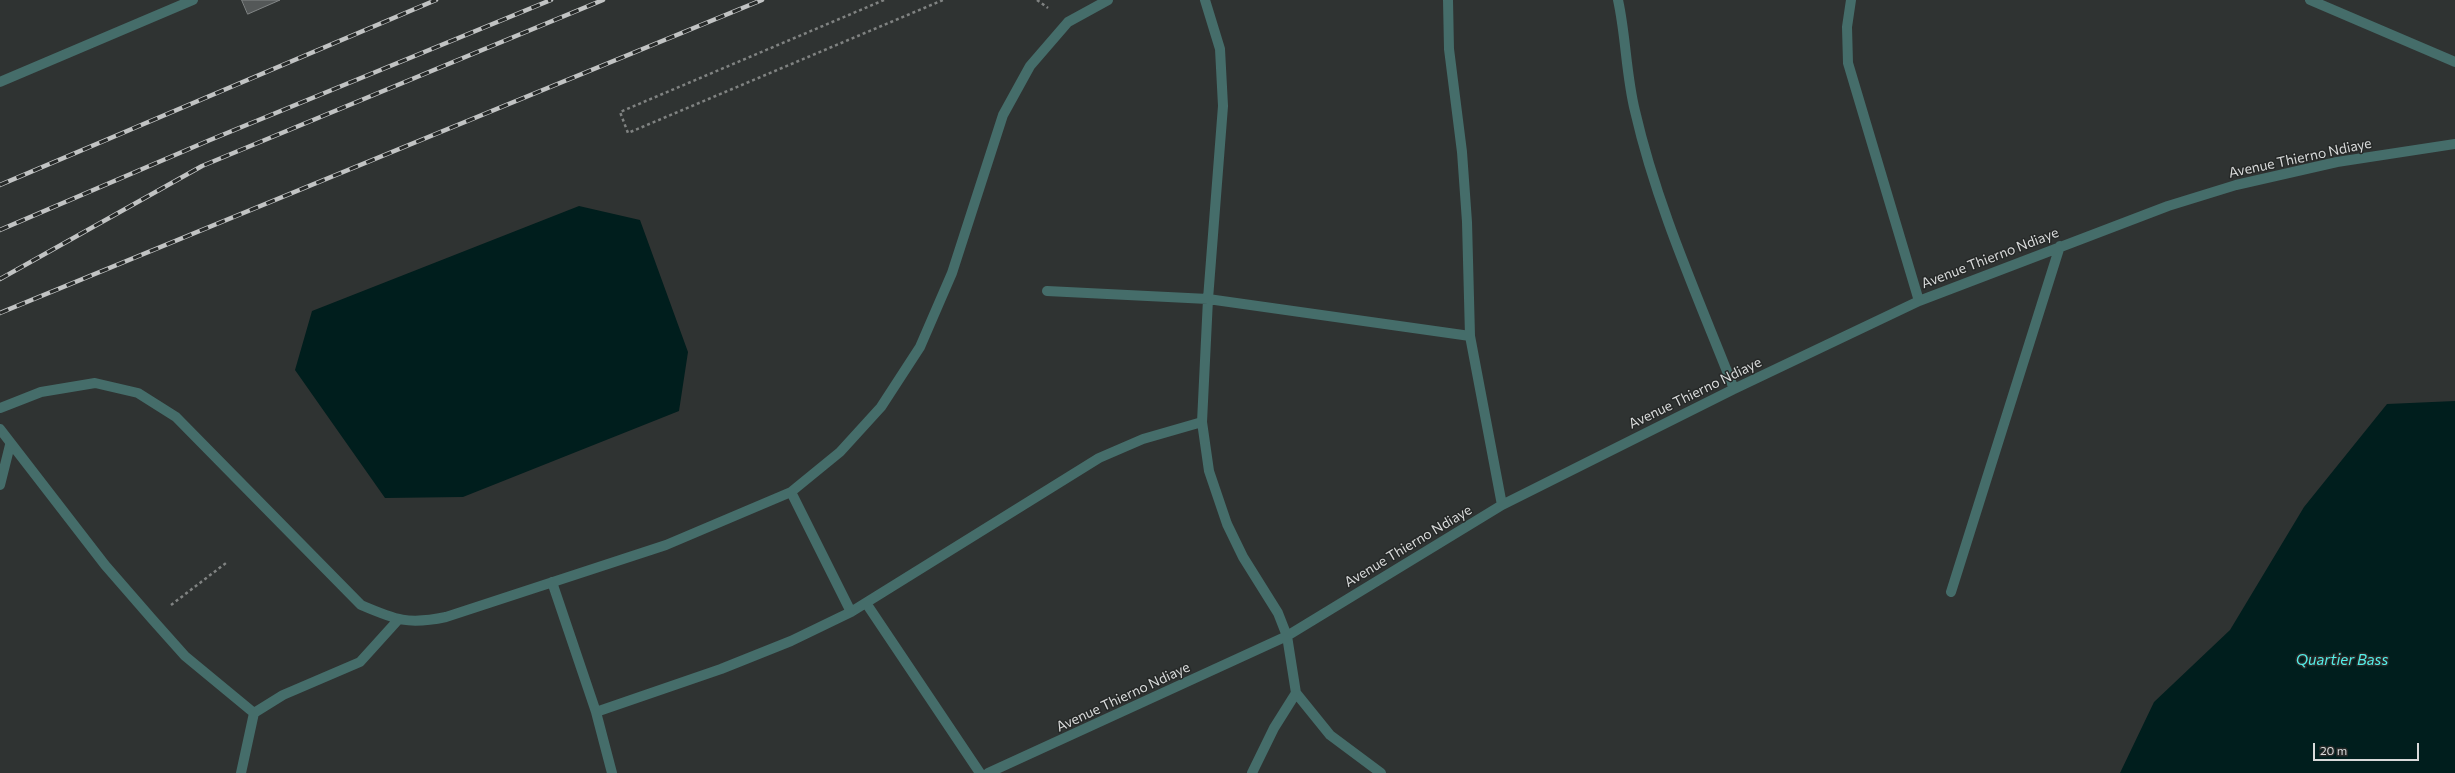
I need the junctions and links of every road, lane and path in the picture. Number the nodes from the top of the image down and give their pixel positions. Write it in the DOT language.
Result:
graph roads {
  1 [pos="193,0"];
  2 [pos="884,0"];
  3 [pos="943,0"];
  4 [pos="1108,0"];
  5 [pos="1205,0"];
  6 [pos="1448,0"];
  7 [pos="1618,0"];
  8 [pos="1851,0"];
  9 [pos="2310,0"];
  10 [pos="2455,62"];
  11 [pos="0,82"];
  12 [pos="2455,144"];
  13 [pos="2060,246"];
  14 [pos="1047,291"];
  15 [pos="1208,299"];
  16 [pos="1919,301"];
  17 [pos="1470,336"];
  18 [pos="1734,389"];
  19 [pos="0,408"];
  20 [pos="1202,422"];
  21 [pos="0,429"];
  22 [pos="10,445"];
  23 [pos="0,485"];
  24 [pos="791,492"];
  25 [pos="1502,506"];
  26 [pos="226,564"];
  27 [pos="552,582"];
  28 [pos="1950,592"];
  29 [pos="866,603"];
  30 [pos="851,612"];
  31 [pos="152,619"];
  32 [pos="398,620"];
  33 [pos="1287,636"];
  34 [pos="1296,693"];
  35 [pos="596,712"];
  36 [pos="254,713"];
  37 [pos="241,773"];
  38 [pos="612,773"];
  39 [pos="980,773"];
  40 [pos="988,773"];
  41 [pos="1252,773"];
  42 [pos="1381,773"];
  1 -- 11 [label="street"];
  2 -- 3 [label="path"];
  4 -- 24 [label="street"];
  5 -- 15 [label="street"];
  6 -- 17 [label="street"];
  7 -- 18 [label="street"];
  8 -- 16 [label="street"];
  9 -- 10 [label="street"];
  12 -- 13 [label="street, Avenue Thierno Ndiaye"];
  13 -- 16 [label="street, Avenue Thierno Ndiaye"];
  13 -- 28 [label="street"];
  14 -- 15 [label="street"];
  15 -- 17 [label="street"];
  15 -- 20 [label="street"];
  16 -- 18 [label="street, Avenue Thierno Ndiaye"];
  17 -- 25 [label="street"];
  18 -- 25 [label="street, Avenue Thierno Ndiaye"];
  19 -- 32 [label="street"];
  20 -- 29 [label="street"];
  20 -- 33 [label="street"];
  21 -- 22 [label="street"];
  22 -- 23 [label="street"];
  22 -- 31 [label="street"];
  24 -- 27 [label="street"];
  24 -- 30 [label="street"];
  25 -- 33 [label="street, Avenue Thierno Ndiaye"];
  26 -- 31 [label="path"];
  27 -- 32 [label="street"];
  27 -- 35 [label="street"];
  29 -- 30 [label="street"];
  29 -- 39 [label="street"];
  30 -- 35 [label="street"];
  31 -- 36 [label="street"];
  32 -- 36 [label="street"];
  33 -- 34 [label="street"];
  33 -- 40 [label="street, Avenue Thierno Ndiaye"];
  34 -- 41 [label="street"];
  34 -- 42 [label="street"];
  35 -- 38 [label="street"];
  36 -- 37 [label="street"];
}
